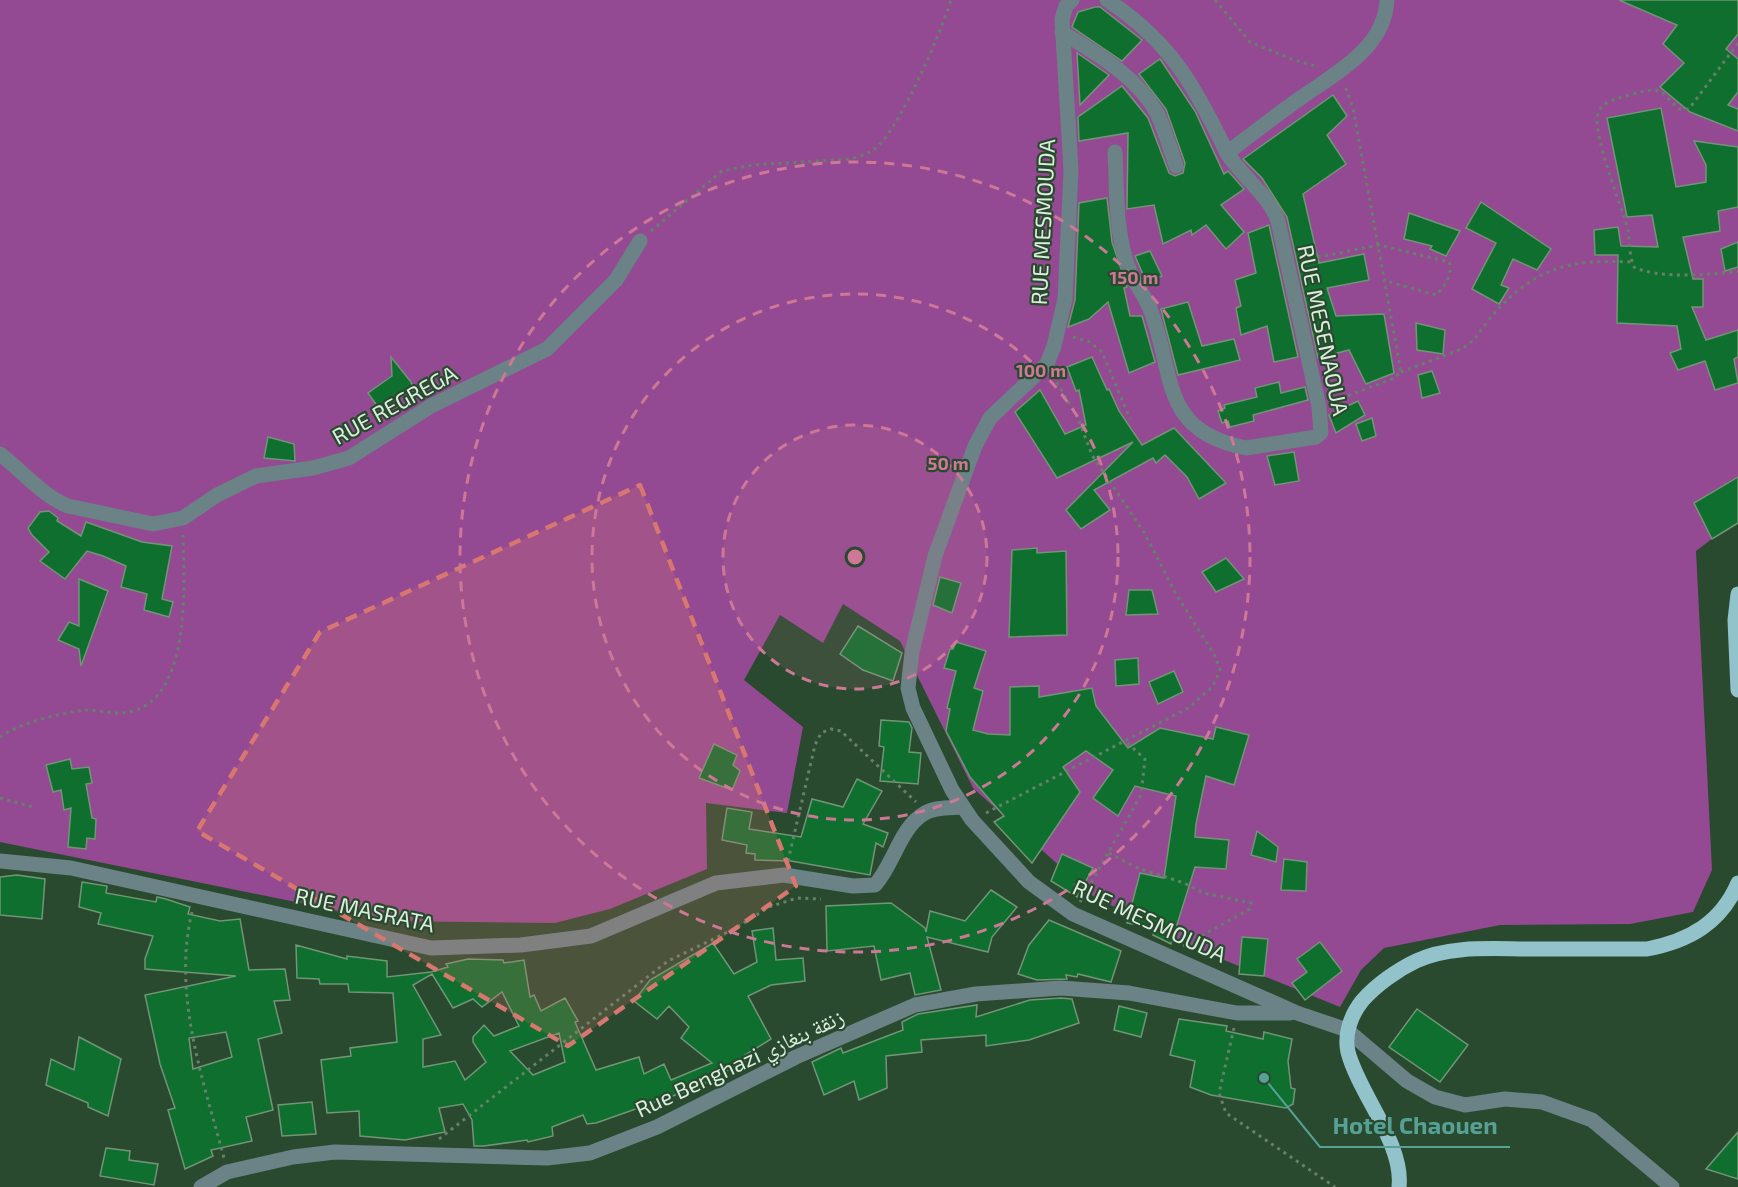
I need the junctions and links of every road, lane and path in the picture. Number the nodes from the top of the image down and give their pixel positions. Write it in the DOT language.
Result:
graph roads {
  1 [pos="951,0"];
  2 [pos="1071,0"];
  3 [pos="1107,0"];
  4 [pos="1215,0"];
  5 [pos="1387,0"];
  6 [pos="1062,32"];
  7 [pos="1738,43"];
  8 [pos="1338,74"];
  9 [pos="1115,152"];
  10 [pos="1227,153"];
  11 [pos="1176,166"];
  12 [pos="640,241"];
  13 [pos="1379,245"];
  14 [pos="1632,262"];
  15 [pos="1287,263"];
  16 [pos="1738,271"];
  17 [pos="1386,281"];
  18 [pos="1057,333"];
  19 [pos="1047,364"];
  20 [pos="1401,372"];
  21 [pos="1319,407"];
  22 [pos="1130,419"];
  23 [pos="0,454"];
  24 [pos="183,518"];
  25 [pos="1738,594"];
  26 [pos="1738,690"];
  27 [pos="0,736"];
  28 [pos="1125,741"];
  29 [pos="0,798"];
  30 [pos="962,807"];
  31 [pos="36,808"];
  32 [pos="926,812"];
  33 [pos="972,820"];
  34 [pos="1109,853"];
  35 [pos="0,861"];
  36 [pos="784,875"];
  37 [pos="1738,883"];
  38 [pos="196,896"];
  39 [pos="826,898"];
  40 [pos="1073,914"];
  41 [pos="1168,954"];
  42 [pos="1237,1013"];
  43 [pos="1297,1013"];
  44 [pos="1347,1030"];
  45 [pos="418,1155"];
  46 [pos="227,1172"];
  47 [pos="201,1187"];
  48 [pos="1335,1187"];
  49 [pos="1399,1187"];
  50 [pos="1672,1187"];
  1 -- 12 [label="path"];
  2 -- 6 [label="street, RUE MESMOUDA"];
  3 -- 10 [label="street"];
  4 -- 8 [label="path"];
  5 -- 8 [label="street"];
  6 -- 11 [label="street"];
  6 -- 18 [label="street, RUE MESMOUDA"];
  7 -- 14 [label="path"];
  8 -- 10 [label="street"];
  8 -- 13 [label="path"];
  9 -- 21 [label="street, RUE MESENAOUA"];
  10 -- 15 [label="street, RUE MESENAOUA"];
  12 -- 24 [label="street, RUE REGREGA"];
  13 -- 15 [label="path"];
  13 -- 17 [label="path"];
  13 -- 17 [label="path"];
  14 -- 16 [label="path"];
  14 -- 20 [label="path"];
  15 -- 21 [label="street, RUE MESENAOUA"];
  17 -- 20 [label="path"];
  18 -- 19 [label="street, RUE MESMOUDA"];
  18 -- 22 [label="path"];
  19 -- 28 [label="path"];
  19 -- 30 [label="street, RUE MESMOUDA"];
  20 -- 21 [label="path"];
  23 -- 24 [label="street, RUE REGREGA"];
  24 -- 27 [label="path"];
  25 -- 26 [label="main road"];
  28 -- 33 [label="path"];
  28 -- 34 [label="path"];
  29 -- 31 [label="path"];
  30 -- 32 [label="street"];
  30 -- 33 [label="street, RUE MESMOUDA"];
  32 -- 36 [label="street, RUE MASRATA"];
  32 -- 36 [label="path"];
  33 -- 40 [label="street, RUE MESMOUDA"];
  34 -- 40 [label="path"];
  34 -- 41 [label="path"];
  35 -- 38 [label="street, RUE MASRATA"];
  36 -- 38 [label="street, RUE MASRATA"];
  37 -- 44 [label="main road"];
  38 -- 46 [label="path"];
  39 -- 45 [label="path"];
  40 -- 41 [label="street, RUE MESMOUDA"];
  41 -- 43 [label="street, RUE MESMOUDA"];
  42 -- 43 [label="street, Rue Benghazi زنقة بنغازي"];
  42 -- 45 [label="street, Rue Benghazi زنقة بنغازي"];
  42 -- 48 [label="path"];
  43 -- 44 [label="street, RUE MESMOUDA"];
  44 -- 49 [label="main road"];
  44 -- 50 [label="street"];
  45 -- 46 [label="street, Rue Benghazi زنقة بنغازي"];
  46 -- 47 [label="street, Rue Benghazi زنقة بنغازي"];
}
